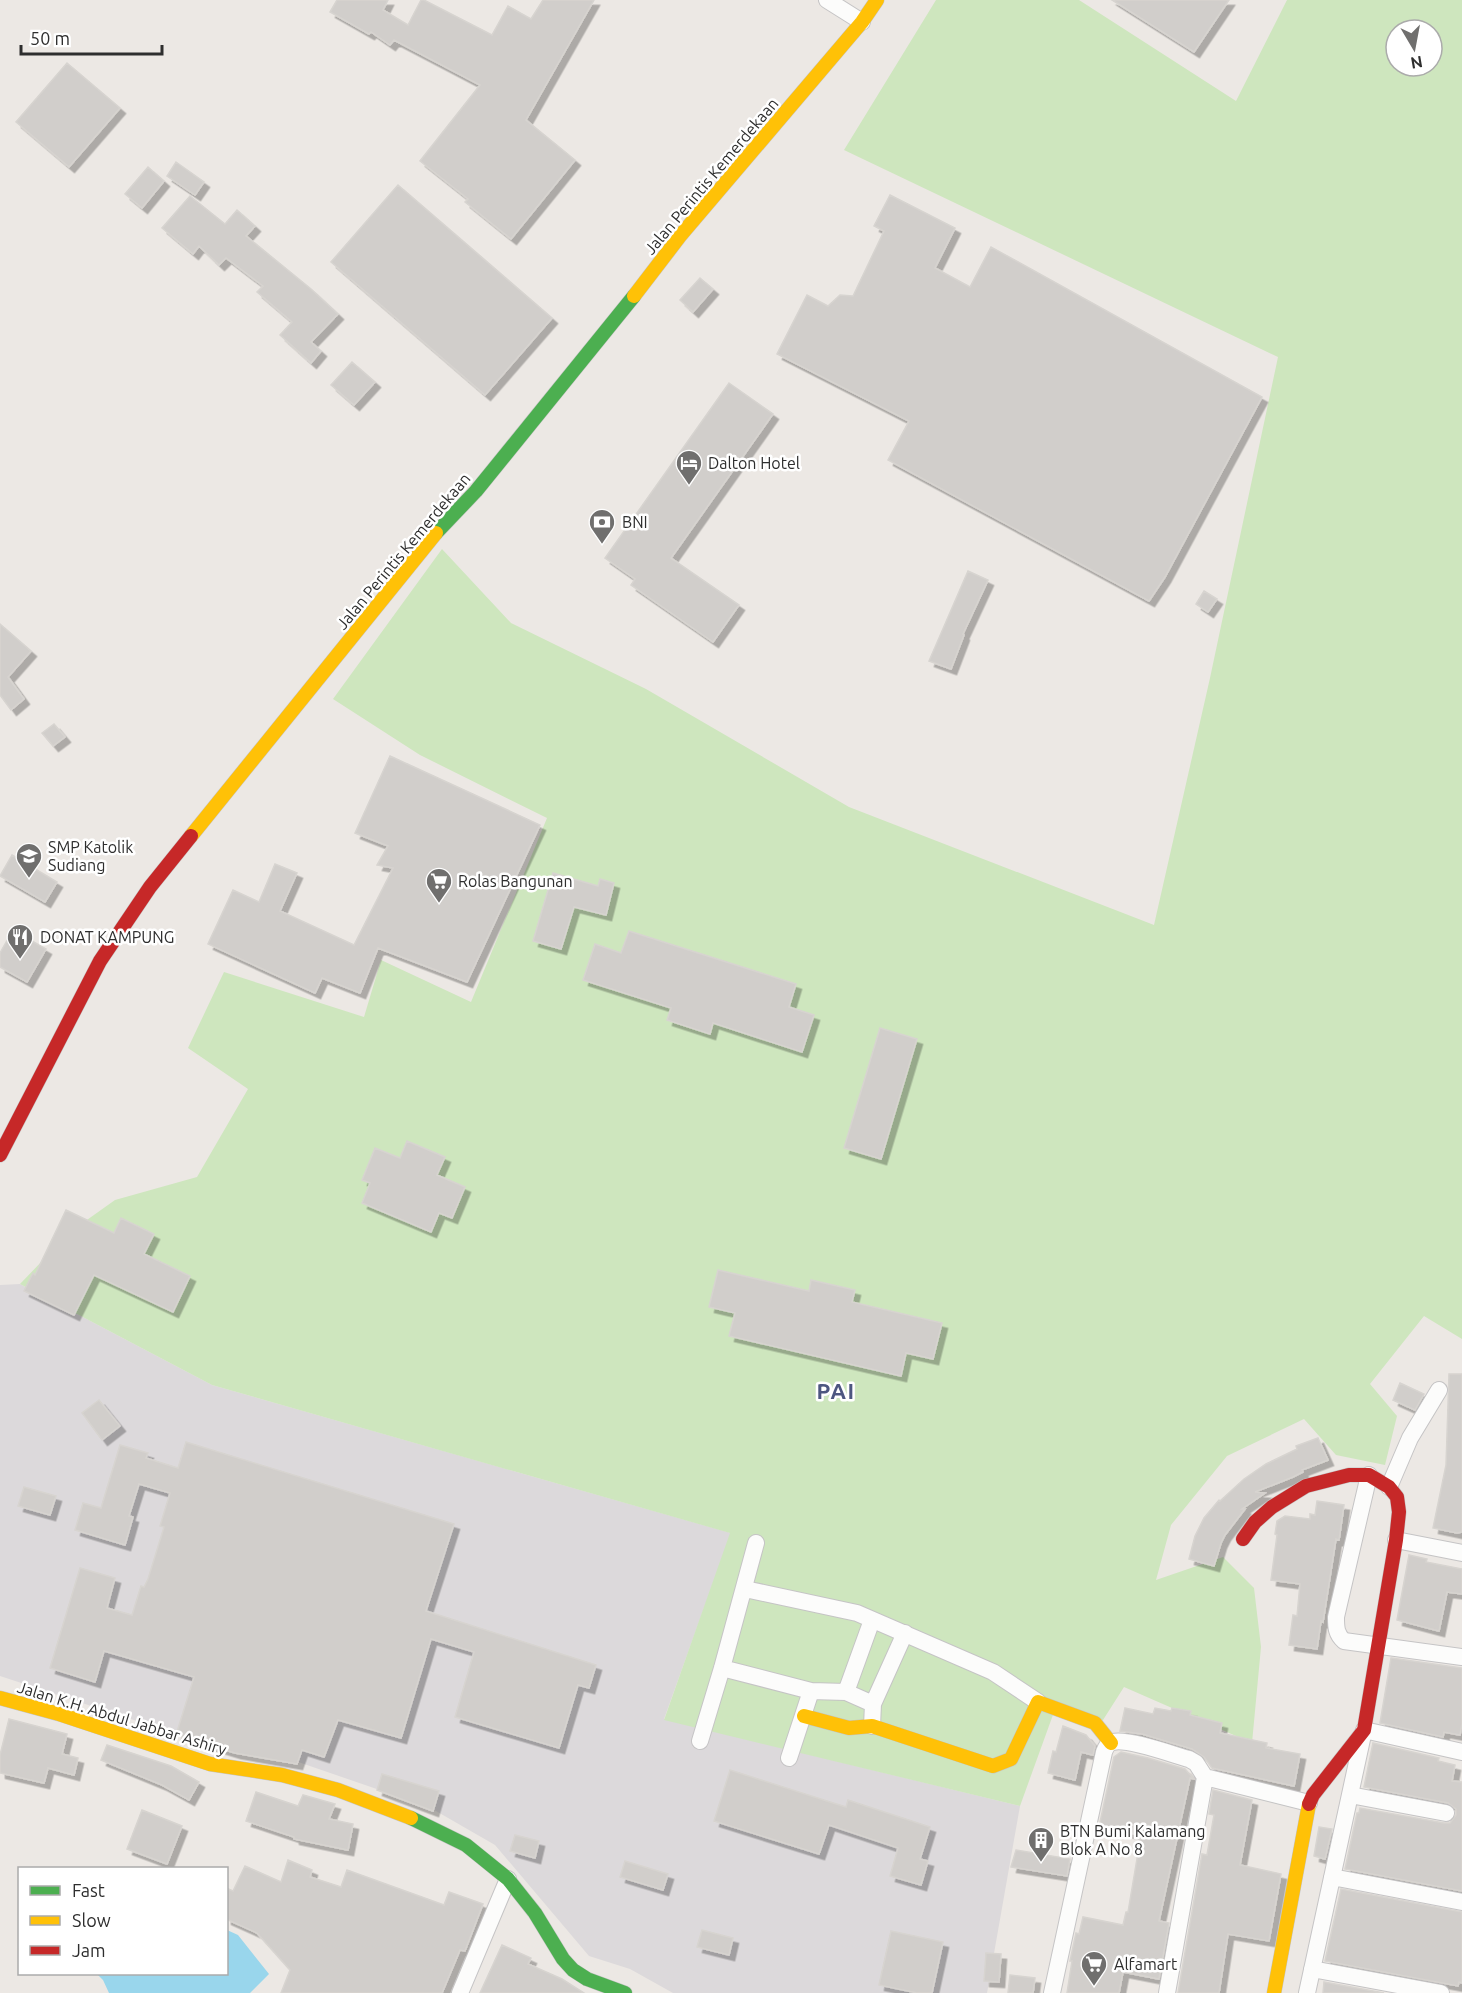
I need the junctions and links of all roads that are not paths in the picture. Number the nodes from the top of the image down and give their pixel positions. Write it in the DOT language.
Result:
graph roads {
  1 [pos="827,0"];
  2 [pos="870,2"];
  3 [pos="862,22"];
  4 [pos="0,1155"];
  5 [pos="1439,1390"];
  6 [pos="1369,1475"];
  7 [pos="1389,1487"];
  8 [pos="1243,1539"];
  9 [pos="1396,1540"];
  10 [pos="756,1543"];
  11 [pos="1462,1553"];
  12 [pos="745,1588"];
  13 [pos="872,1620"];
  14 [pos="905,1634"];
  15 [pos="1378,1645"];
  16 [pos="1462,1657"];
  17 [pos="722,1668"];
  18 [pos="811,1691"];
  19 [pos="846,1692"];
  20 [pos="0,1698"];
  21 [pos="1038,1702"];
  22 [pos="873,1704"];
  23 [pos="804,1716"];
  24 [pos="872,1726"];
  25 [pos="1364,1730"];
  26 [pos="700,1741"];
  27 [pos="1111,1743"];
  28 [pos="1462,1752"];
  29 [pos="789,1758"];
  30 [pos="1205,1777"];
  31 [pos="1350,1795"];
  32 [pos="1309,1803"];
  33 [pos="1446,1813"];
  34 [pos="1332,1877"];
  35 [pos="508,1879"];
  36 [pos="1462,1902"];
  37 [pos="1312,1969"];
  38 [pos="460,1993"];
  39 [pos="625,1993"];
  40 [pos="1052,1993"];
  41 [pos="1167,1993"];
  42 [pos="1275,1993"];
  43 [pos="1307,1993"];
  44 [pos="1441,1993"];
  1 -- 3 [label="street"];
  2 -- 3 [label="main road, Jalan Perintis Kemerdekaan"];
  3 -- 4 [label="main road, Jalan Perintis Kemerdekaan"];
  5 -- 7 [label="street"];
  6 -- 7 [label="main road"];
  6 -- 8 [label="main road"];
  6 -- 15 [label="street"];
  7 -- 9 [label="main road"];
  9 -- 11 [label="street"];
  9 -- 15 [label="main road"];
  10 -- 12 [label="street"];
  12 -- 13 [label="street"];
  12 -- 17 [label="street"];
  13 -- 14 [label="street"];
  13 -- 19 [label="street"];
  14 -- 21 [label="street"];
  14 -- 22 [label="street"];
  15 -- 16 [label="street"];
  15 -- 25 [label="main road"];
  17 -- 18 [label="street"];
  17 -- 26 [label="street"];
  18 -- 19 [label="street"];
  18 -- 23 [label="street"];
  19 -- 22 [label="street"];
  20 -- 35 [label="main road, Jalan K.H. Abdul Jabbar Ashiry"];
  21 -- 24 [label="main road"];
  21 -- 27 [label="main road"];
  22 -- 24 [label="street"];
  23 -- 24 [label="main road"];
  23 -- 29 [label="street"];
  25 -- 28 [label="street"];
  25 -- 31 [label="street"];
  25 -- 32 [label="main road"];
  27 -- 30 [label="street"];
  27 -- 40 [label="street"];
  30 -- 32 [label="street"];
  30 -- 41 [label="street"];
  31 -- 33 [label="street"];
  31 -- 34 [label="street"];
  32 -- 42 [label="main road"];
  34 -- 36 [label="street"];
  34 -- 37 [label="street"];
  35 -- 38 [label="street"];
  35 -- 39 [label="main road, Jalan K.H. Abdul Jabbar Ashiry"];
  37 -- 43 [label="street"];
  37 -- 44 [label="street"];
}
